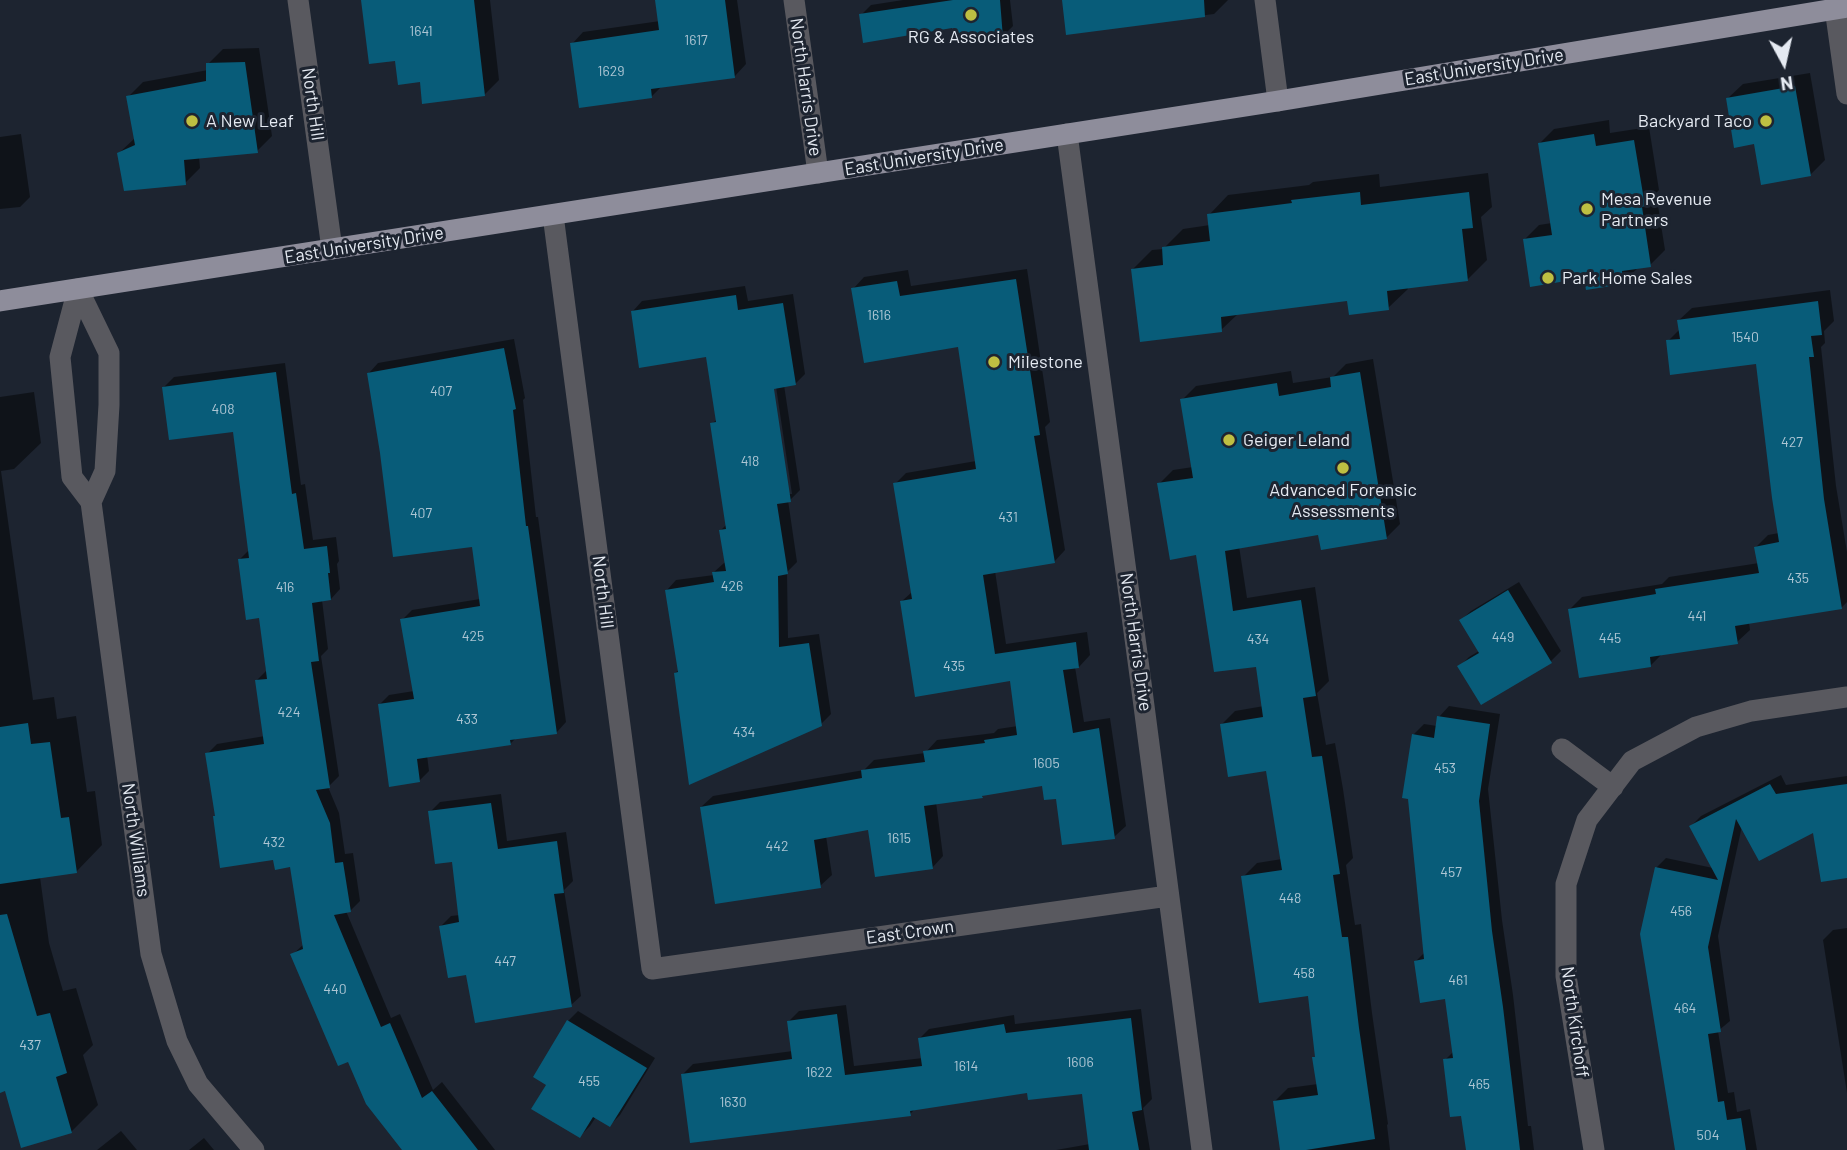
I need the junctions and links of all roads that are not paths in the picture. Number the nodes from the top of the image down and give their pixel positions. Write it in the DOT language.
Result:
graph roads {
  1 [pos="298,0"];
  2 [pos="794,0"];
  3 [pos="1265,0"];
  4 [pos="1841,7"];
  5 [pos="1847,94"];
  6 [pos="1278,101"];
  7 [pos="1066,134"];
  8 [pos="818,173"];
  9 [pos="553,215"];
  10 [pos="332,249"];
  11 [pos="78,289"];
  12 [pos="0,301"];
  13 [pos="91,502"];
  14 [pos="1847,698"];
  15 [pos="1562,749"];
  16 [pos="1613,787"];
  17 [pos="1168,896"];
  18 [pos="652,969"];
  19 [pos="254,1150"];
  20 [pos="1202,1150"];
  21 [pos="1594,1150"];
  1 -- 10 [label="street, North Hill"];
  2 -- 8 [label="street, North Harris Drive"];
  3 -- 6 [label="street"];
  4 -- 5 [label="street"];
  4 -- 6 [label="main road, East University Drive"];
  6 -- 7 [label="main road, East University Drive"];
  7 -- 8 [label="main road, East University Drive"];
  7 -- 17 [label="street, North Harris Drive"];
  8 -- 9 [label="main road, East University Drive"];
  9 -- 10 [label="main road, East University Drive"];
  9 -- 18 [label="street, North Hill"];
  10 -- 11 [label="main road, East University Drive"];
  11 -- 12 [label="main road, East University Drive"];
  11 -- 13 [label="street, North Williams"];
  11 -- 13 [label="street"];
  13 -- 19 [label="street, North Williams"];
  14 -- 16 [label="street, North Kirchoff"];
  15 -- 16 [label="street"];
  16 -- 21 [label="street, North Kirchoff"];
  17 -- 18 [label="street, East Crown"];
  17 -- 20 [label="street, North Harris Drive"];
}
